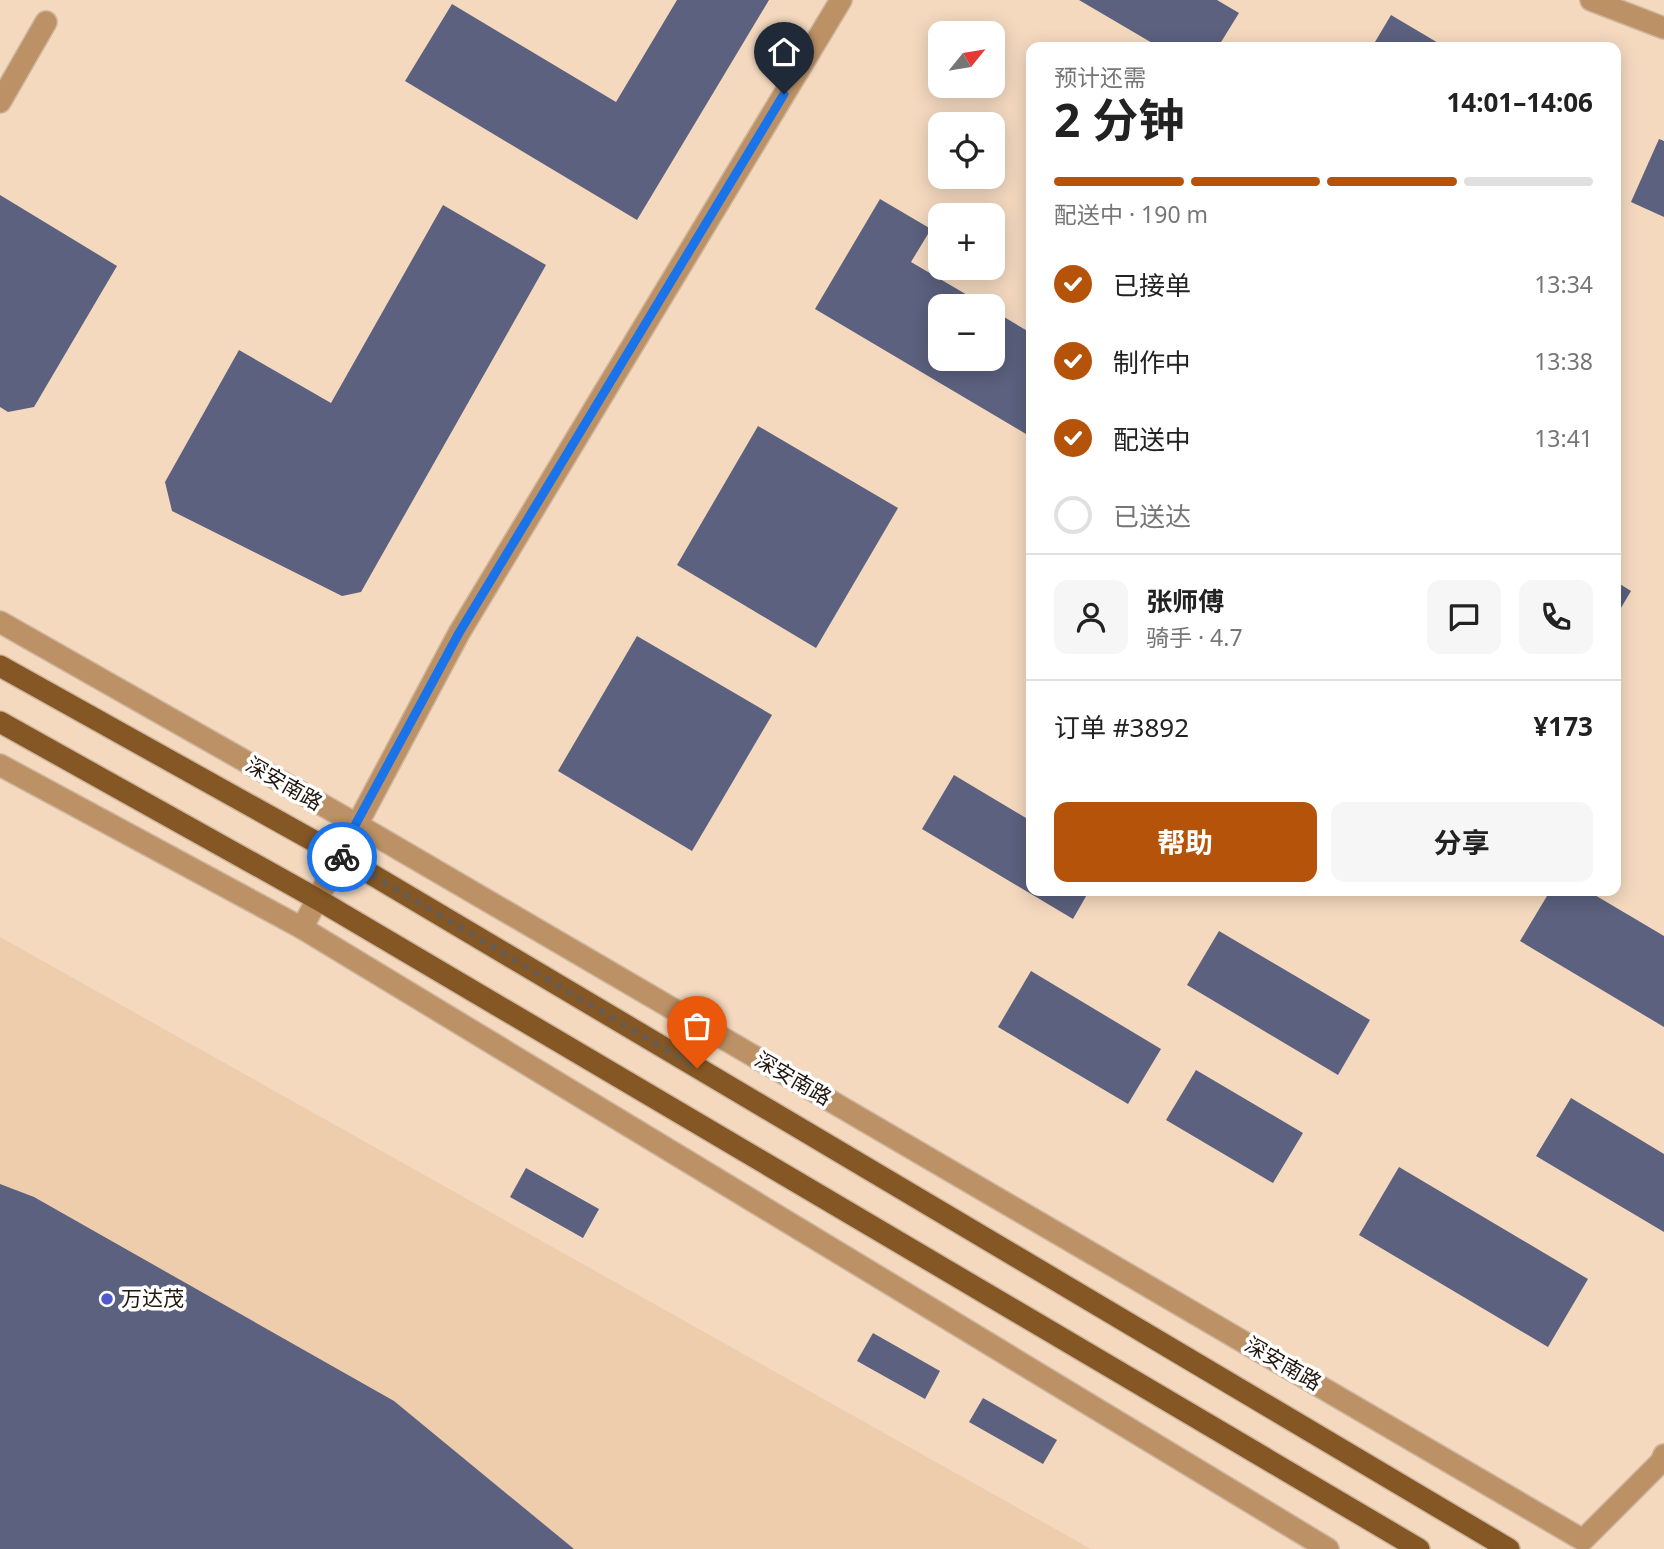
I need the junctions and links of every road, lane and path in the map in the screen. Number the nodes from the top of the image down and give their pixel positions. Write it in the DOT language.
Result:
graph roads {
  1 [pos="841,0"];
  2 [pos="1591,0"];
  3 [pos="46,22"];
  4 [pos="1664,28"];
  5 [pos="0,103"];
  6 [pos="0,622"];
  7 [pos="0,666"];
  8 [pos="0,722"];
  9 [pos="0,765"];
  10 [pos="356,824"];
  11 [pos="339,855"];
  12 [pos="317,899"];
  13 [pos="302,928"];
  14 [pos="1664,1455"];
  15 [pos="1588,1546"];
  16 [pos="1328,1549"];
  17 [pos="1419,1549"];
  18 [pos="1509,1549"];
  1 -- 10 [label="street"];
  2 -- 4 [label="street"];
  3 -- 5 [label="street"];
  6 -- 10 [label="street, 深安南路"];
  7 -- 11 [label="main road, 深安南路"];
  8 -- 12 [label="main road"];
  9 -- 13 [label="street"];
  10 -- 11 [label="street"];
  10 -- 15 [label="street, 深安南路"];
  11 -- 12 [label="street"];
  11 -- 18 [label="main road, 深安南路"];
  12 -- 13 [label="street"];
  12 -- 17 [label="main road"];
  13 -- 16 [label="street"];
  14 -- 15 [label="street"];
}
